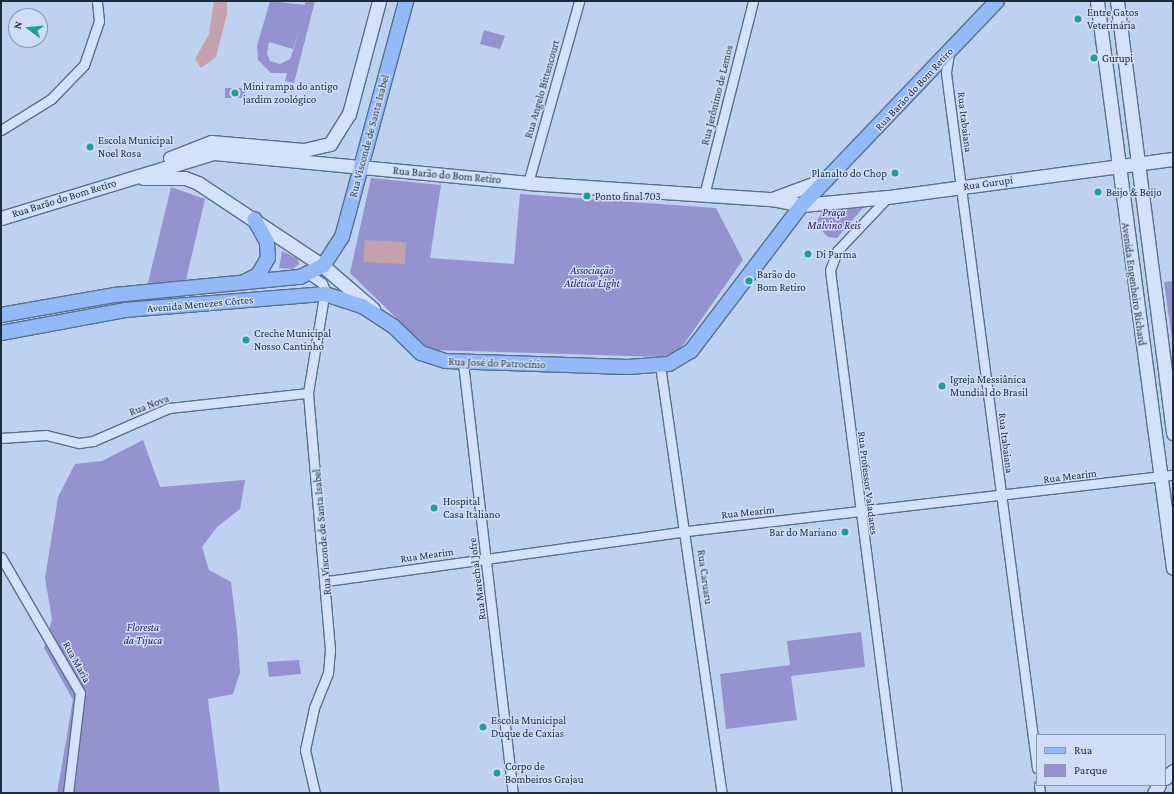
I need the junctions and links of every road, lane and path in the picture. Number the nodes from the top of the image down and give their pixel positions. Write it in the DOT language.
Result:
graph roads {
  1 [pos="97,1"];
  2 [pos="379,1"];
  3 [pos="406,1"];
  4 [pos="579,1"];
  5 [pos="753,1"];
  6 [pos="997,1"];
  7 [pos="1097,1"];
  8 [pos="1117,1"];
  9 [pos="950,51"];
  10 [pos="1,130"];
  11 [pos="1173,159"];
  12 [pos="1140,163"];
  13 [pos="1118,166"];
  14 [pos="361,167"];
  15 [pos="832,177"];
  16 [pos="127,179"];
  17 [pos="528,183"];
  18 [pos="961,187"];
  19 [pos="704,195"];
  20 [pos="888,197"];
  21 [pos="772,199"];
  22 [pos="802,205"];
  23 [pos="1,218"];
  24 [pos="254,219"];
  25 [pos="323,266"];
  26 [pos="310,275"];
  27 [pos="231,285"];
  28 [pos="325,294"];
  29 [pos="1,315"];
  30 [pos="393,326"];
  31 [pos="1,333"];
  32 [pos="463,363"];
  33 [pos="660,365"];
  34 [pos="308,393"];
  35 [pos="1173,433"];
  36 [pos="1,438"];
  37 [pos="1167,476"];
  38 [pos="1001,496"];
  39 [pos="860,513"];
  40 [pos="687,531"];
  41 [pos="1,557"];
  42 [pos="487,558"];
  43 [pos="1173,568"];
  44 [pos="327,581"];
  45 [pos="1036,760"];
  46 [pos="68,793"];
  47 [pos="315,793"];
  48 [pos="513,793"];
  49 [pos="722,793"];
  50 [pos="897,793"];
  1 -- 10 [label="street"];
  2 -- 16 [label="main road, Rua Barão do Bom Retiro"];
  3 -- 14 [label="main road, Rua Visconde de Santa Isabel"];
  4 -- 17 [label="street, Rua Angelo Bittencourt"];
  5 -- 19 [label="street, Rua Jerônimo de Lemos"];
  6 -- 9 [label="main road, Rua Barão do Bom Retiro"];
  7 -- 13 [label="main road, Avenida Engenheiro Richard"];
  8 -- 12 [label="main road, Avenida Engenheiro Richard"];
  9 -- 15 [label="main road, Rua Barão do Bom Retiro"];
  9 -- 18 [label="street, Rua Itabaiana"];
  11 -- 12 [label="main road, Rua Gurupi"];
  12 -- 13 [label="main road, Rua Gurupi"];
  12 -- 35 [label="main road, Avenida Engenheiro Richard"];
  13 -- 18 [label="main road, Rua Gurupi"];
  13 -- 37 [label="main road, Avenida Engenheiro Richard"];
  14 -- 16 [label="main road, Rua Barão do Bom Retiro"];
  14 -- 17 [label="main road, Rua Barão do Bom Retiro"];
  14 -- 25 [label="main road, Rua Visconde de Santa Isabel"];
  15 -- 21 [label="main road, Rua Barão do Bom Retiro"];
  15 -- 22 [label="main road, Rua Barão do Bom Retiro"];
  16 -- 23 [label="main road, Rua Barão do Bom Retiro"];
  16 -- 24 [label="main road, Rua José do Patrocínio"];
  17 -- 19 [label="main road, Rua Barão do Bom Retiro"];
  18 -- 20 [label="main road, Rua Gurupi"];
  18 -- 38 [label="street, Rua Itabaiana"];
  19 -- 21 [label="main road, Rua Barão do Bom Retiro"];
  20 -- 22 [label="main road, Rua Gurupi"];
  20 -- 39 [label="street, Rua Professor Valadares"];
  21 -- 22 [label="main road, Rua Barão do Bom Retiro"];
  22 -- 33 [label="main road, Rua José do Patrocínio"];
  24 -- 25 [label="main road, Rua José do Patrocínio"];
  24 -- 27 [label="main road"];
  25 -- 26 [label="main road, Avenida Menezes Côrtes"];
  25 -- 30 [label="main road, Rua José do Patrocínio"];
  26 -- 27 [label="main road, Avenida Menezes Côrtes"];
  26 -- 28 [label="street"];
  27 -- 29 [label="main road, Avenida Menezes Côrtes"];
  28 -- 30 [label="main road, Avenida Menezes Côrtes"];
  28 -- 31 [label="main road, Avenida Menezes Côrtes"];
  28 -- 34 [label="street, Rua Visconde de Santa Isabel"];
  30 -- 32 [label="main road, Rua José do Patrocínio"];
  32 -- 33 [label="main road, Rua José do Patrocínio"];
  32 -- 42 [label="street, Rua Marechal Jofre"];
  33 -- 40 [label="street, Rua Caruaru"];
  34 -- 36 [label="street, Rua Nova"];
  34 -- 44 [label="street, Rua Visconde de Santa Isabel"];
  37 -- 38 [label="street, Rua Mearim"];
  37 -- 43 [label="main road, Avenida Engenheiro Richard"];
  38 -- 39 [label="street, Rua Mearim"];
  38 -- 45 [label="street, Rua Itabaiana"];
  39 -- 40 [label="street, Rua Mearim"];
  39 -- 50 [label="street, Rua Professor Valadares"];
  40 -- 42 [label="street, Rua Mearim"];
  40 -- 49 [label="street, Rua Caruaru"];
  41 -- 46 [label="street, Rua Maria"];
  42 -- 44 [label="street, Rua Mearim"];
  42 -- 48 [label="street, Rua Marechal Jofre"];
  44 -- 47 [label="street, Rua Visconde de Santa Isabel"];
}
